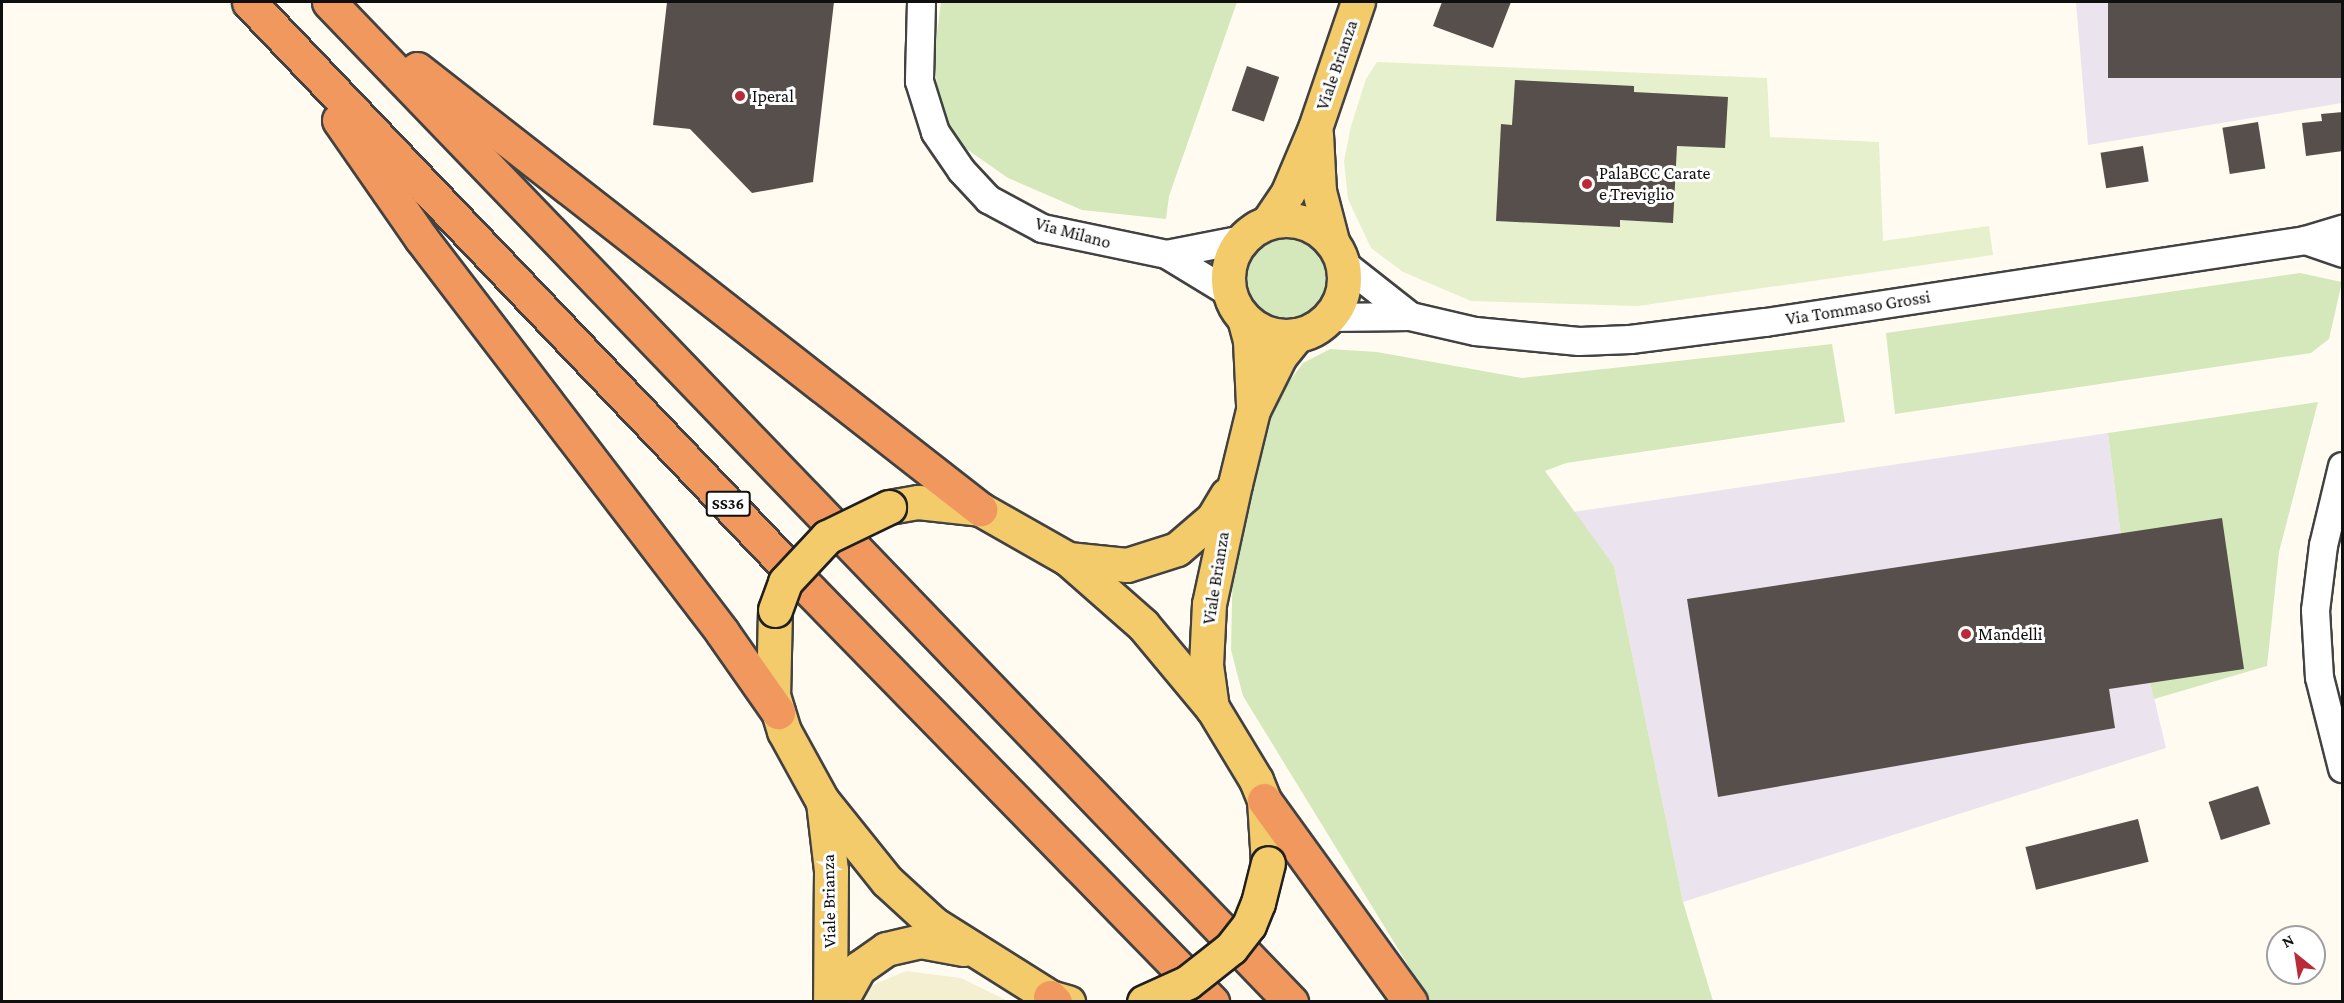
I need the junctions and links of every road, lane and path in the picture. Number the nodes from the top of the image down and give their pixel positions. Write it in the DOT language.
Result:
graph roads {
  1 [pos="249,2"];
  2 [pos="330,2"];
  3 [pos="921,2"];
  4 [pos="1358,2"];
  5 [pos="274,28"];
  6 [pos="1315,128"];
  7 [pos="2343,229"];
  8 [pos="1255,230"];
  9 [pos="2305,240"];
  10 [pos="1338,252"];
  11 [pos="2343,253"];
  12 [pos="1166,254"];
  13 [pos="1237,305"];
  14 [pos="1410,316"];
  15 [pos="1329,317"];
  16 [pos="1298,335"];
  17 [pos="1253,410"];
  18 [pos="2343,466"];
  19 [pos="1235,484"];
  20 [pos="980,509"];
  21 [pos="1068,559"];
  22 [pos="1213,709"];
  23 [pos="778,712"];
  24 [pos="2343,768"];
  25 [pos="822,800"];
  26 [pos="1264,800"];
  27 [pos="971,951"];
  28 [pos="1058,1000"];
  29 [pos="830,1002"];
  30 [pos="840,1002"];
  31 [pos="1144,1002"];
  32 [pos="1212,1002"];
  33 [pos="1291,1002"];
  34 [pos="1410,1002"];
  1 -- 5 [label="highway, SS36"];
  2 -- 20 [label="highway"];
  2 -- 33 [label="highway"];
  3 -- 12 [label="street, Via Milano"];
  4 -- 6 [label="main road, Viale Brianza"];
  5 -- 23 [label="highway"];
  5 -- 32 [label="highway, SS36"];
  6 -- 8 [label="main road, Viale Brianza"];
  6 -- 10 [label="main road, Viale Brianza"];
  7 -- 9 [label="street, Via Tommaso Grossi"];
  8 -- 10 [label="main road"];
  8 -- 12 [label="street, Via Milano"];
  8 -- 13 [label="main road"];
  9 -- 11 [label="street"];
  9 -- 14 [label="street, Via Tommaso Grossi"];
  10 -- 14 [label="street, Via Tommaso Grossi"];
  10 -- 15 [label="main road"];
  12 -- 13 [label="street, Via Milano"];
  13 -- 16 [label="main road"];
  13 -- 17 [label="main road, Viale Brianza"];
  14 -- 15 [label="street, Via Tommaso Grossi"];
  15 -- 16 [label="main road"];
  16 -- 17 [label="main road, Viale Brianza"];
  17 -- 19 [label="main road, Viale Brianza"];
  18 -- 24 [label="street"];
  19 -- 21 [label="main road, Viale Brianza"];
  19 -- 22 [label="main road, Viale Brianza"];
  20 -- 21 [label="main road"];
  20 -- 23 [label="main road, bridge"];
  21 -- 22 [label="main road"];
  22 -- 26 [label="main road"];
  23 -- 25 [label="main road"];
  25 -- 27 [label="main road"];
  25 -- 29 [label="main road, Viale Brianza"];
  26 -- 31 [label="main road, bridge"];
  26 -- 34 [label="highway"];
  27 -- 28 [label="main road"];
  27 -- 30 [label="main road"];
}
